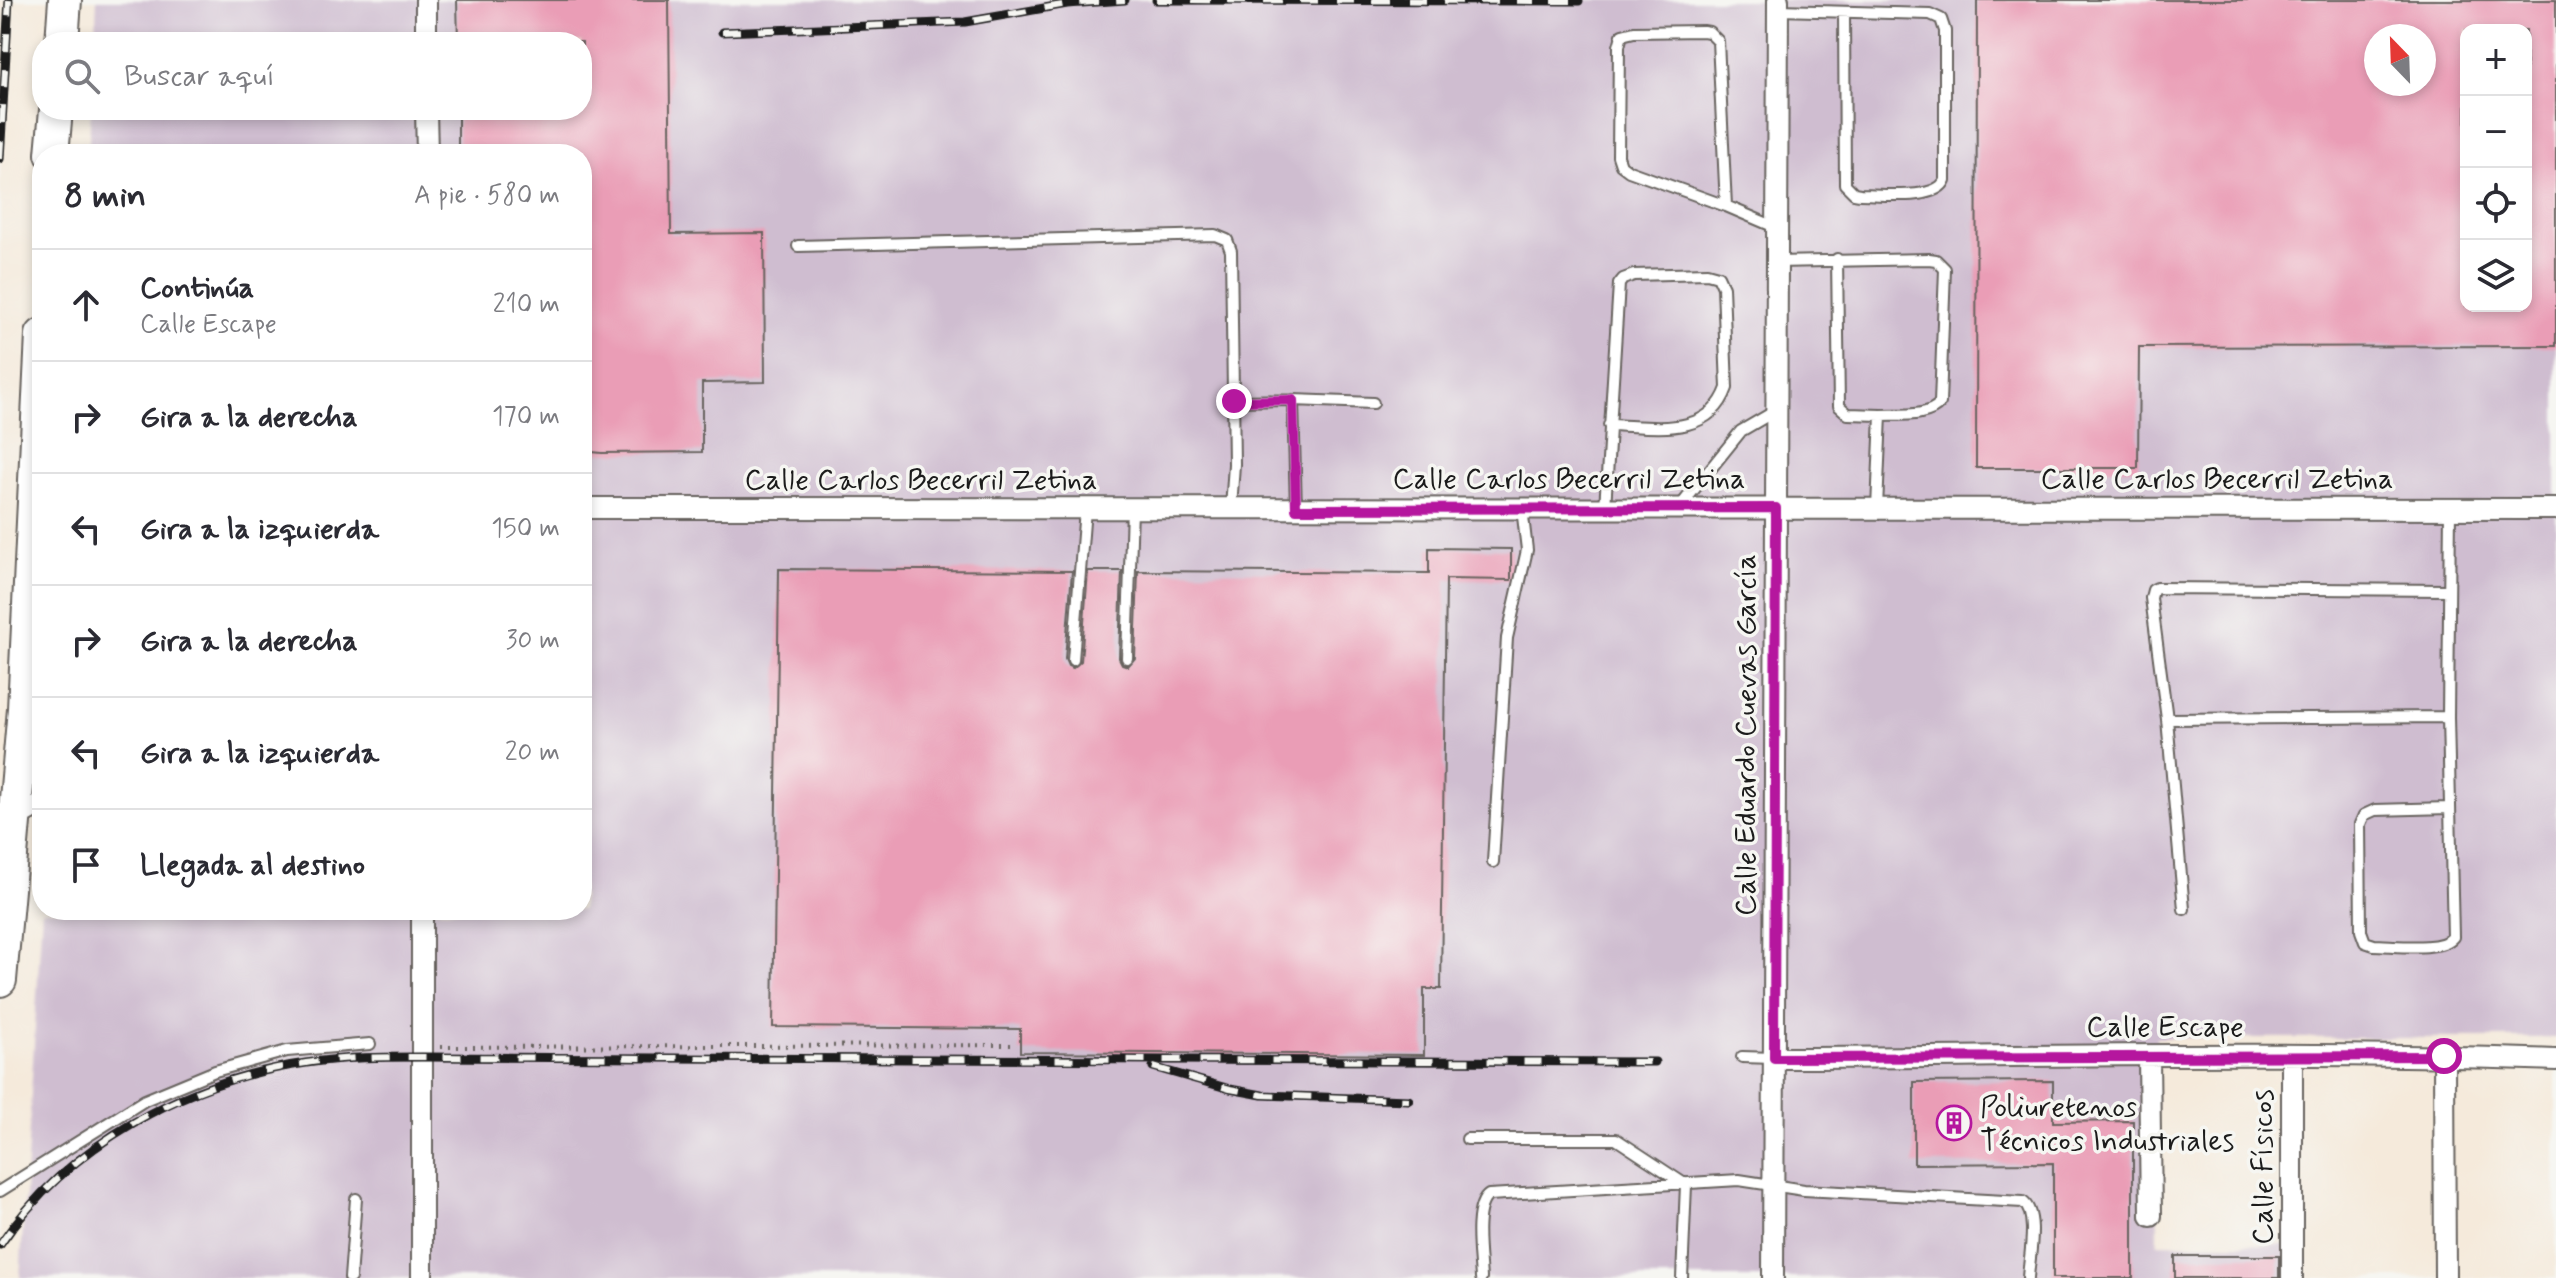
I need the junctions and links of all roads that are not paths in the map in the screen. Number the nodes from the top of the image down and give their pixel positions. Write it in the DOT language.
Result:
graph roads {
  1 [pos="65,0"];
  2 [pos="426,0"];
  3 [pos="1778,5"];
  4 [pos="1844,12"];
  5 [pos="63,32"];
  6 [pos="426,32"];
  7 [pos="55,120"];
  8 [pos="426,120"];
  9 [pos="53,144"];
  10 [pos="427,144"];
  11 [pos="1726,206"];
  12 [pos="1775,227"];
  13 [pos="798,246"];
  14 [pos="1837,259"];
  15 [pos="1775,262"];
  16 [pos="1293,400"];
  17 [pos="1234,401"];
  18 [pos="1373,403"];
  19 [pos="1777,410"];
  20 [pos="1881,415"];
  21 [pos="1609,425"];
  22 [pos="592,508"];
  23 [pos="1522,508"];
  24 [pos="1605,508"];
  25 [pos="1679,508"];
  26 [pos="1776,508"];
  27 [pos="1877,508"];
  28 [pos="2450,508"];
  29 [pos="1085,509"];
  30 [pos="1132,509"];
  31 [pos="1231,509"];
  32 [pos="1296,509"];
  33 [pos="2556,509"];
  34 [pos="32,543"];
  35 [pos="2448,590"];
  36 [pos="1127,658"];
  37 [pos="1073,660"];
  38 [pos="2448,717"];
  39 [pos="2167,719"];
  40 [pos="2449,808"];
  41 [pos="32,809"];
  42 [pos="7,823"];
  43 [pos="1493,862"];
  44 [pos="3,904"];
  45 [pos="2184,909"];
  46 [pos="422,920"];
  47 [pos="0,980"];
  48 [pos="370,1044"];
  49 [pos="2292,1055"];
  50 [pos="2444,1056"];
  51 [pos="1742,1057"];
  52 [pos="2149,1057"];
  53 [pos="1774,1058"];
  54 [pos="2556,1060"];
  55 [pos="1467,1139"];
  56 [pos="1686,1185"];
  57 [pos="1772,1186"];
  58 [pos="0,1191"];
  59 [pos="356,1199"];
  60 [pos="2151,1216"];
  61 [pos="350,1278"];
  62 [pos="422,1278"];
  63 [pos="1481,1278"];
  64 [pos="1682,1278"];
  65 [pos="1773,1278"];
  66 [pos="2028,1278"];
  67 [pos="2292,1278"];
  68 [pos="2445,1278"];
  1 -- 5 [label="main road"];
  2 -- 6 [label="street"];
  3 -- 4 [label="lane"];
  3 -- 12 [label="street, Calle Eduardo Cuevas García"];
  4 -- 4 [label="lane"];
  7 -- 9 [label="main road"];
  8 -- 10 [label="street"];
  11 -- 11 [label="lane"];
  11 -- 12 [label="lane"];
  12 -- 15 [label="street, Calle Eduardo Cuevas García"];
  13 -- 17 [label="lane"];
  14 -- 15 [label="lane"];
  14 -- 20 [label="lane"];
  14 -- 20 [label="lane"];
  15 -- 19 [label="street, Calle Eduardo Cuevas García"];
  16 -- 17 [label="lane"];
  16 -- 18 [label="lane"];
  16 -- 32 [label="lane"];
  17 -- 31 [label="lane"];
  19 -- 25 [label="lane"];
  19 -- 26 [label="street, Calle Eduardo Cuevas García"];
  20 -- 27 [label="lane"];
  21 -- 21 [label="lane"];
  21 -- 24 [label="lane"];
  22 -- 29 [label="street, Calle Carlos Becerril Zetina"];
  23 -- 24 [label="street, Calle Carlos Becerril Zetina"];
  23 -- 32 [label="street, Calle Carlos Becerril Zetina"];
  23 -- 43 [label="lane"];
  24 -- 25 [label="street, Calle Carlos Becerril Zetina"];
  25 -- 26 [label="street, Calle Carlos Becerril Zetina"];
  26 -- 27 [label="street, Calle Carlos Becerril Zetina"];
  26 -- 53 [label="street, Calle Eduardo Cuevas García"];
  27 -- 28 [label="street, Calle Carlos Becerril Zetina"];
  28 -- 33 [label="street, Calle Carlos Becerril Zetina"];
  28 -- 35 [label="lane"];
  29 -- 30 [label="street, Calle Carlos Becerril Zetina"];
  29 -- 37 [label="lane"];
  30 -- 31 [label="street, Calle Carlos Becerril Zetina"];
  30 -- 36 [label="lane"];
  31 -- 32 [label="street, Calle Carlos Becerril Zetina"];
  34 -- 42 [label="main road"];
  35 -- 38 [label="lane"];
  35 -- 39 [label="lane"];
  38 -- 39 [label="lane"];
  38 -- 40 [label="lane"];
  39 -- 45 [label="lane"];
  40 -- 40 [label="lane"];
  41 -- 42 [label="street"];
  42 -- 44 [label="main road"];
  44 -- 47 [label="main road"];
  46 -- 62 [label="street"];
  48 -- 58 [label="lane"];
  49 -- 50 [label="street, Calle Escape"];
  49 -- 52 [label="street, Calle Escape"];
  49 -- 67 [label="street, Calle Físicos"];
  50 -- 54 [label="street, Calle Escape"];
  50 -- 68 [label="street"];
  51 -- 53 [label="lane"];
  52 -- 53 [label="street, Calle Escape"];
  52 -- 60 [label="street"];
  53 -- 57 [label="street, Calle Eduardo Cuevas García"];
  55 -- 56 [label="lane"];
  56 -- 57 [label="lane"];
  56 -- 63 [label="lane"];
  56 -- 64 [label="lane"];
  57 -- 65 [label="street, Calle Eduardo Cuevas García"];
  57 -- 66 [label="lane"];
  59 -- 61 [label="lane"];
}
